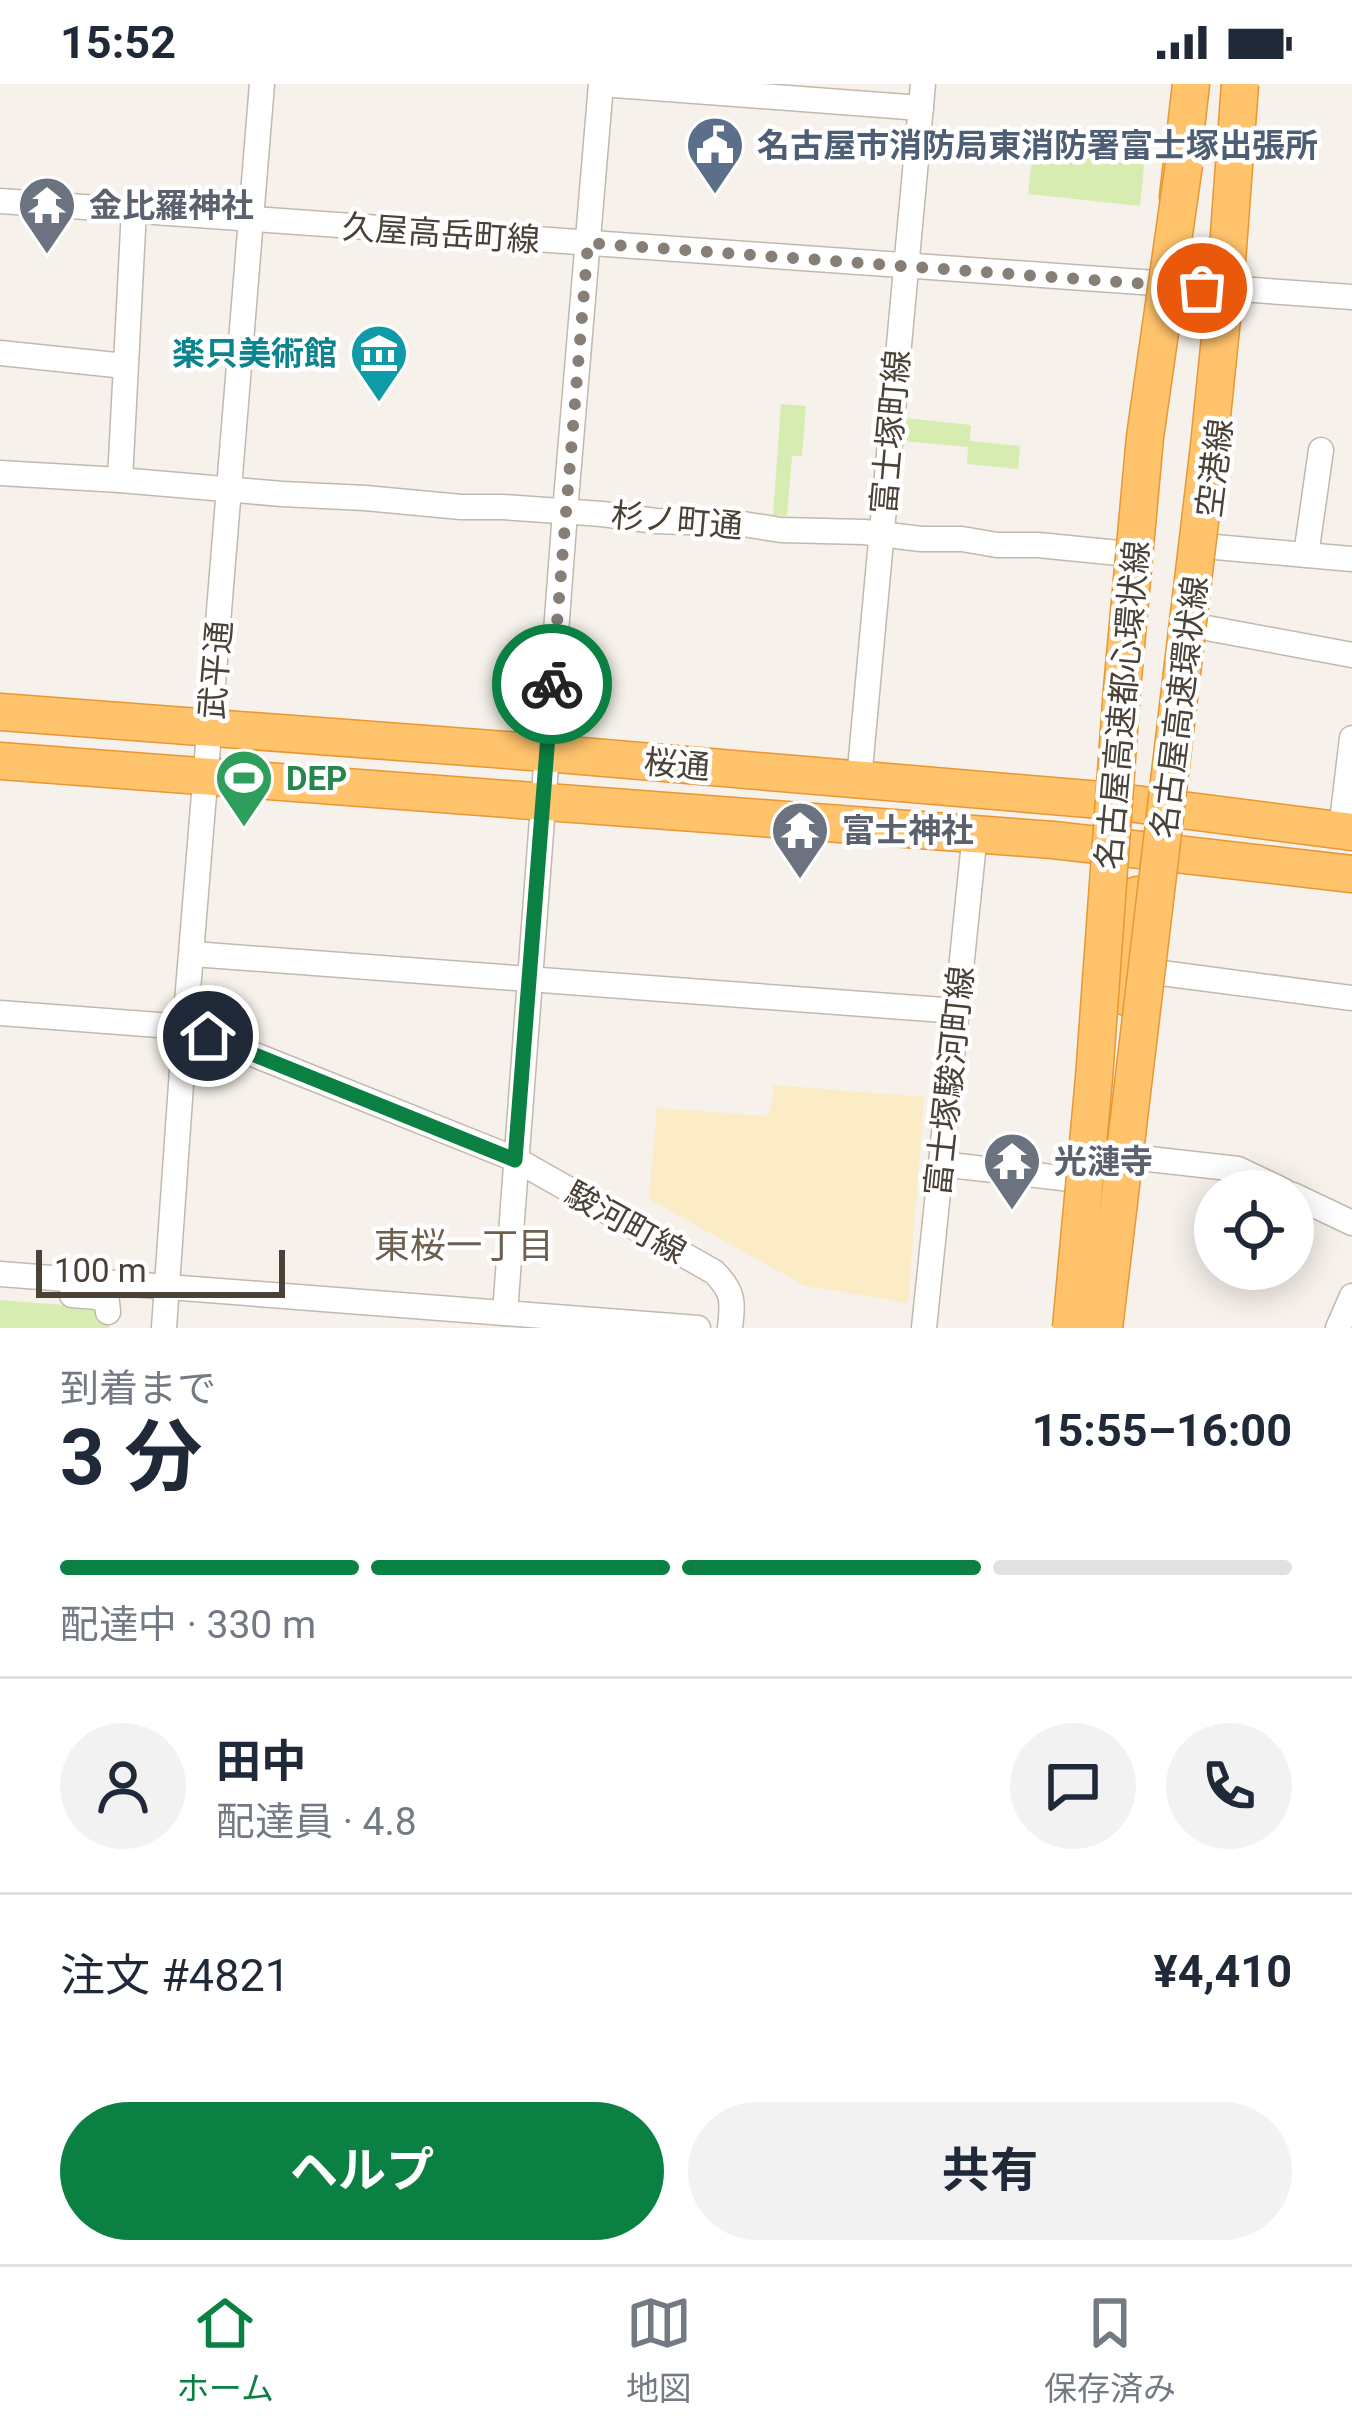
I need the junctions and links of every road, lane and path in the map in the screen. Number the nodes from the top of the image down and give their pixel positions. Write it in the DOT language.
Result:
graph roads {
  1 [pos="262,84"];
  2 [pos="601,84"];
  3 [pos="1194,84"];
  4 [pos="1239,84"];
  5 [pos="1253,84"];
  6 [pos="922,96"];
  7 [pos="1184,164"];
  8 [pos="0,201"];
  9 [pos="134,210"];
  10 [pos="252,219"];
  11 [pos="588,243"];
  12 [pos="905,265"];
  13 [pos="1168,286"];
  14 [pos="1236,290"];
  15 [pos="1352,297"];
  16 [pos="0,353"];
  17 [pos="125,366"];
  18 [pos="1321,450"];
  19 [pos="0,473"];
  20 [pos="120,480"];
  21 [pos="230,490"];
  22 [pos="565,512"];
  23 [pos="880,535"];
  24 [pos="1204,546"];
  25 [pos="1139,554"];
  26 [pos="1306,555"];
  27 [pos="1352,559"];
  28 [pos="1196,626"];
  29 [pos="1352,655"];
  30 [pos="0,712"];
  31 [pos="210,728"];
  32 [pos="1352,738"];
  33 [pos="546,753"];
  34 [pos="0,761"];
  35 [pos="207,777"];
  36 [pos="859,780"];
  37 [pos="1112,801"];
  38 [pos="543,802"];
  39 [pos="1181,808"];
  40 [pos="1347,831"];
  41 [pos="975,833"];
  42 [pos="1124,843"];
  43 [pos="1176,852"];
  44 [pos="1352,874"];
  45 [pos="193,954"];
  46 [pos="1154,973"];
  47 [pos="530,978"];
  48 [pos="1352,998"];
  49 [pos="957,1011"];
  50 [pos="0,1013"];
  51 [pos="185,1027"];
  52 [pos="1131,1157"];
  53 [pos="515,1160"];
  54 [pos="941,1164"];
  55 [pos="1240,1170"];
  56 [pos="1070,1179"];
  57 [pos="1314,1205"];
  58 [pos="1352,1222"];
  59 [pos="0,1274"];
  60 [pos="167,1288"];
  61 [pos="0,1290"];
  62 [pos="1352,1296"];
  63 [pos="108,1312"];
  64 [pos="506,1313"];
  65 [pos="164,1328"];
  66 [pos="698,1328"];
  67 [pos="730,1328"];
  68 [pos="924,1328"];
  69 [pos="1071,1328"];
  70 [pos="1088,1328"];
  71 [pos="1104,1328"];
  72 [pos="1338,1328"];
  1 -- 10 [label="street, 武平通"];
  2 -- 6 [label="street"];
  2 -- 11 [label="street"];
  3 -- 7 [label="highway, 名古屋高速都心環状線"];
  3 -- 13 [label="highway, 空港線"];
  4 -- 42 [label="highway, bridge"];
  4 -- 71 [label="highway, 名古屋高速環状線, bridge"];
  5 -- 14 [label="highway, 空港線"];
  6 -- 12 [label="street, 富士塚町線"];
  7 -- 42 [label="highway"];
  7 -- 69 [label="highway, 名古屋高速都心環状線, bridge"];
  8 -- 9 [label="street, 久屋高岳町線"];
  9 -- 10 [label="street, 久屋高岳町線"];
  9 -- 17 [label="street"];
  10 -- 11 [label="street, 久屋高岳町線"];
  10 -- 21 [label="street, 武平通"];
  11 -- 12 [label="street, 久屋高岳町線"];
  11 -- 22 [label="street"];
  12 -- 13 [label="street, 久屋高岳町線"];
  12 -- 23 [label="street, 富士塚町線"];
  13 -- 14 [label="street, 久屋高岳町線"];
  13 -- 25 [label="highway, 空港線"];
  14 -- 15 [label="street, 久屋高岳町線"];
  14 -- 24 [label="highway, 空港線"];
  16 -- 17 [label="street"];
  17 -- 20 [label="street"];
  18 -- 26 [label="street"];
  19 -- 20 [label="street, 杉ノ町通"];
  20 -- 21 [label="street, 杉ノ町通"];
  21 -- 22 [label="street, 杉ノ町通"];
  21 -- 31 [label="street, 武平通"];
  22 -- 23 [label="street, 杉ノ町通"];
  22 -- 33 [label="street"];
  23 -- 25 [label="street, 杉ノ町通"];
  23 -- 36 [label="street, 富士塚町線"];
  24 -- 26 [label="street"];
  24 -- 28 [label="highway, 空港線"];
  25 -- 37 [label="highway, 空港線"];
  26 -- 27 [label="street"];
  28 -- 29 [label="street"];
  28 -- 39 [label="highway, 空港線"];
  30 -- 31 [label="highway, 桜通"];
  31 -- 33 [label="highway, 桜通"];
  31 -- 35 [label="street, 武平通"];
  32 -- 40 [label="street"];
  33 -- 36 [label="highway, 桜通"];
  33 -- 38 [label="street"];
  34 -- 35 [label="highway, 桜通"];
  35 -- 38 [label="highway, 桜通"];
  35 -- 45 [label="street, 武平通"];
  36 -- 37 [label="highway, 桜通"];
  37 -- 39 [label="highway, 桜通"];
  37 -- 42 [label="highway, 空港線"];
  38 -- 41 [label="highway, 桜通"];
  38 -- 47 [label="street"];
  39 -- 40 [label="highway, 桜通"];
  39 -- 43 [label="highway, 空港線"];
  41 -- 42 [label="highway, 桜通"];
  41 -- 49 [label="street, 富士塚駿河町線"];
  42 -- 43 [label="highway, 桜通"];
  42 -- 70 [label="highway"];
  43 -- 44 [label="highway, 桜通"];
  45 -- 47 [label="street"];
  45 -- 51 [label="street, 武平通"];
  46 -- 48 [label="street"];
  47 -- 49 [label="street"];
  47 -- 53 [label="street"];
  49 -- 54 [label="street, 富士塚駿河町線"];
  50 -- 51 [label="street, 駿河町線"];
  51 -- 53 [label="street, 駿河町線"];
  51 -- 60 [label="street, 武平通"];
  52 -- 55 [label="street"];
  53 -- 64 [label="street"];
  53 -- 67 [label="street, 駿河町線"];
  54 -- 56 [label="street"];
  54 -- 68 [label="street, 富士塚駿河町線"];
  57 -- 58 [label="street"];
  59 -- 60 [label="street"];
  60 -- 64 [label="street"];
  60 -- 65 [label="street, 武平通"];
  61 -- 63 [label="street"];
  62 -- 72 [label="street"];
  64 -- 66 [label="street"];
}
